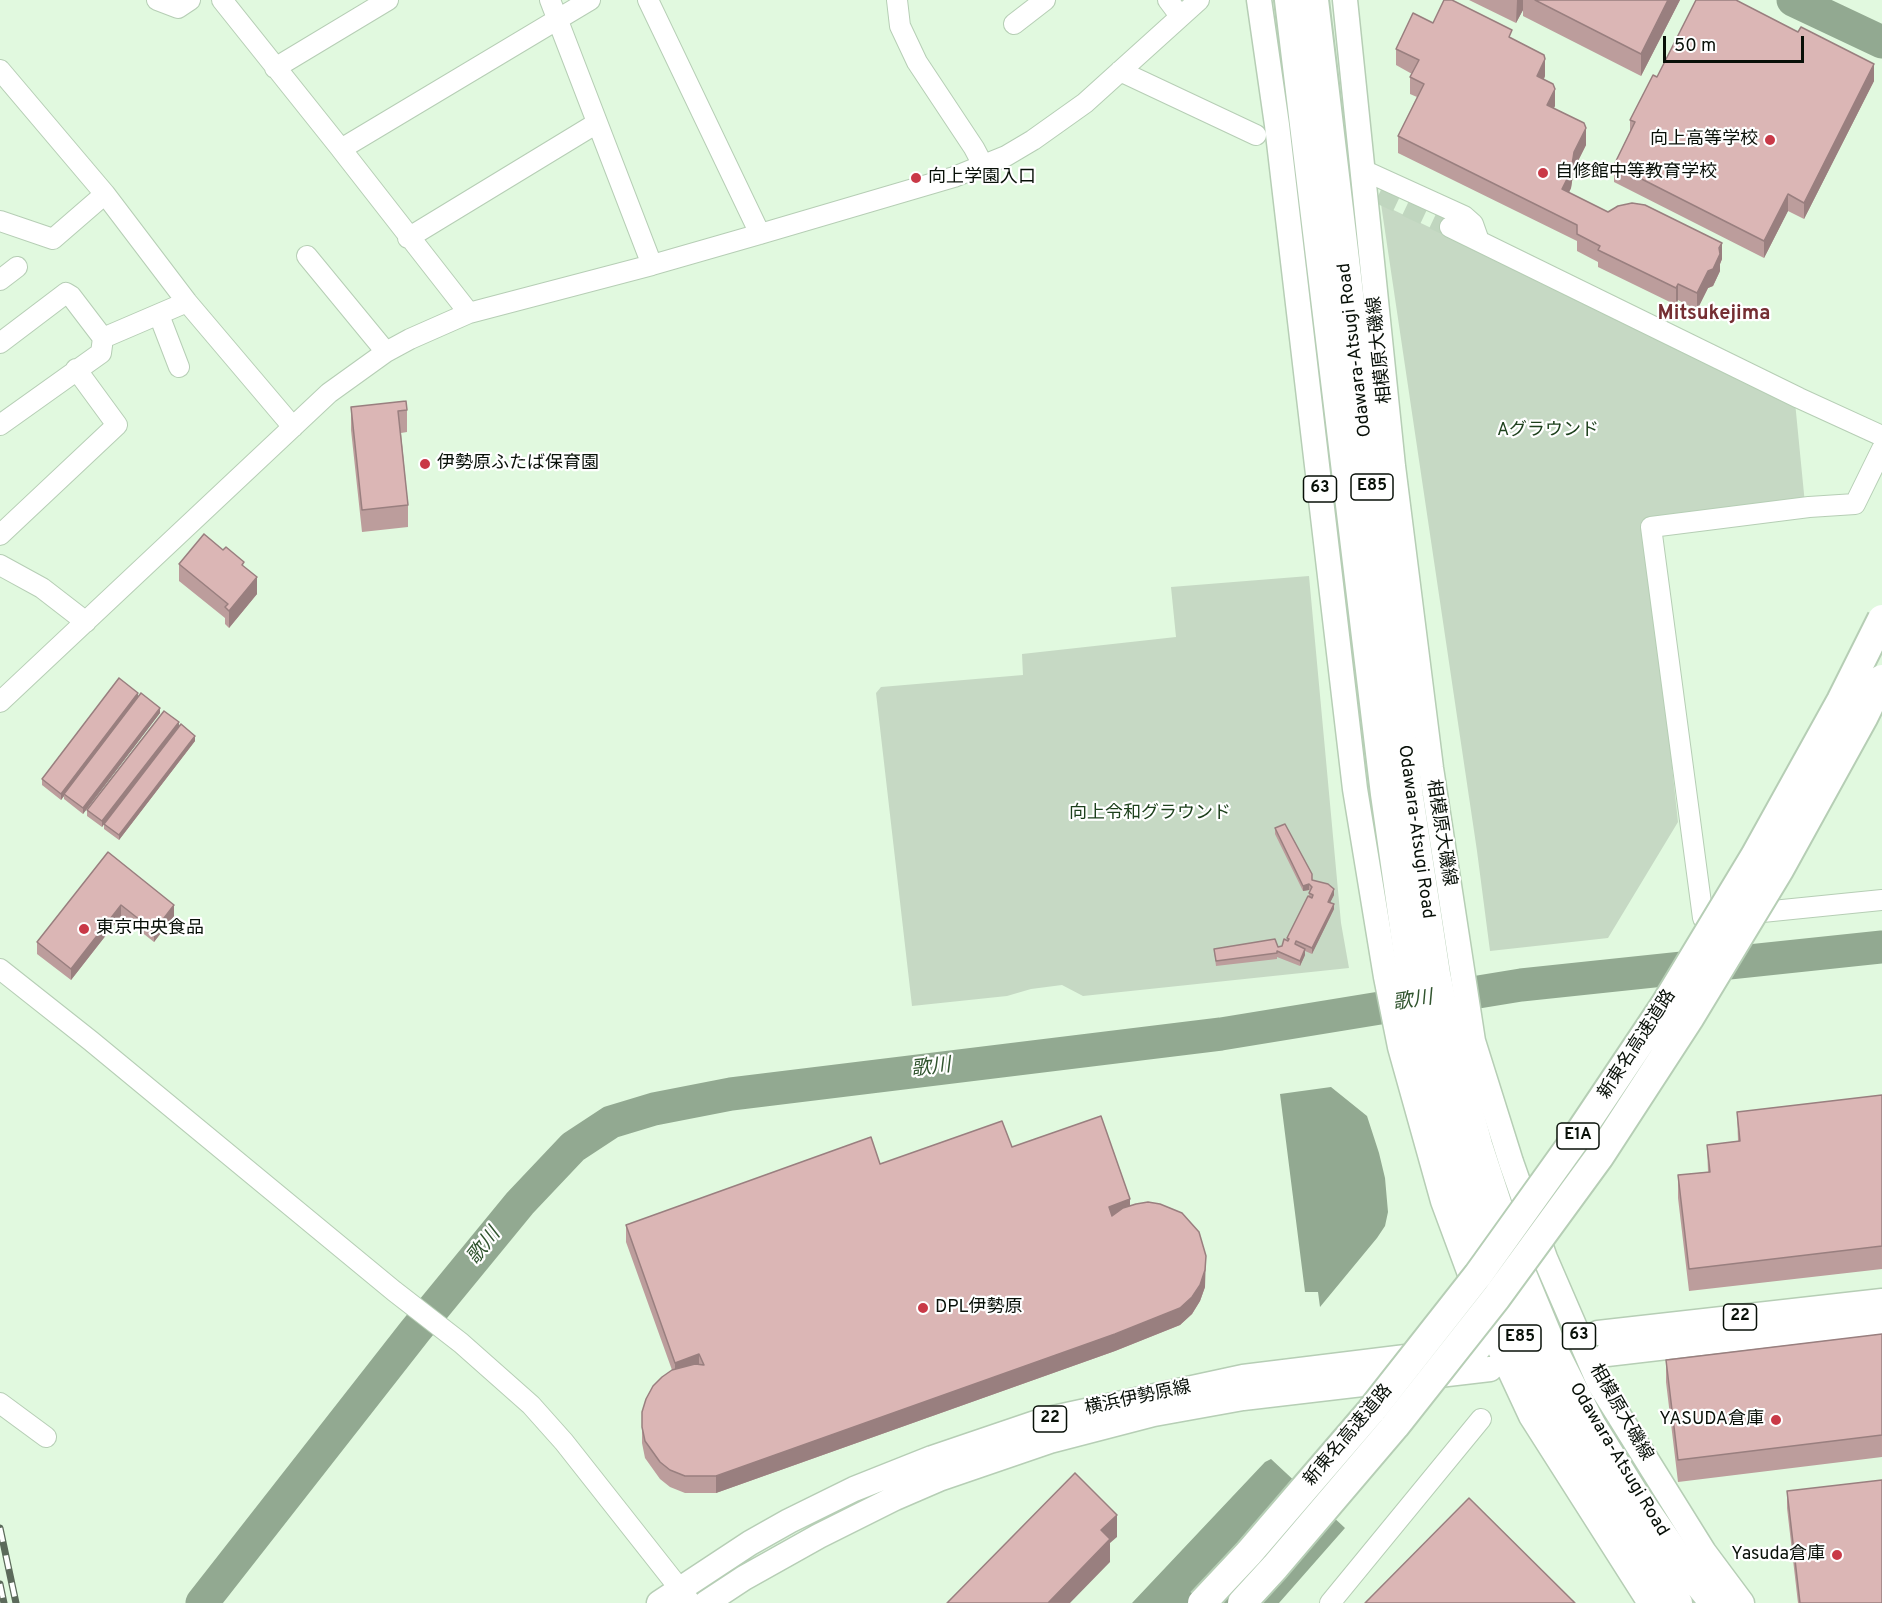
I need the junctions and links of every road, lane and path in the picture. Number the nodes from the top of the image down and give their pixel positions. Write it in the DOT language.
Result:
graph roads {
  1 [pos="158,0"];
  2 [pos="190,0"];
  3 [pos="222,0"];
  4 [pos="388,0"];
  5 [pos="590,0"];
  6 [pos="648,0"];
  7 [pos="897,0"];
  8 [pos="1045,0"];
  9 [pos="1168,0"];
  10 [pos="1199,0"];
  11 [pos="1259,0"];
  12 [pos="1289,0"];
  13 [pos="1314,0"];
  14 [pos="1345,0"];
  15 [pos="554,9"];
  16 [pos="1180,16"];
  17 [pos="1014,24"];
  18 [pos="275,68"];
  19 [pos="0,70"];
  20 [pos="1120,71"];
  21 [pos="597,123"];
  22 [pos="1256,135"];
  23 [pos="341,149"];
  24 [pos="983,165"];
  25 [pos="1363,170"];
  26 [pos="105,194"];
  27 [pos="0,221"];
  28 [pos="1450,227"];
  29 [pos="760,234"];
  30 [pos="408,237"];
  31 [pos="1479,241"];
  32 [pos="319,262"];
  33 [pos="652,265"];
  34 [pos="17,267"];
  35 [pos="0,280"];
  36 [pos="187,302"];
  37 [pos="469,313"];
  38 [pos="159,315"];
  39 [pos="103,338"];
  40 [pos="0,343"];
  41 [pos="386,352"];
  42 [pos="179,367"];
  43 [pos="76,369"];
  44 [pos="0,425"];
  45 [pos="292,427"];
  46 [pos="1882,436"];
  47 [pos="1882,449"];
  48 [pos="0,536"];
  49 [pos="0,566"];
  50 [pos="1882,618"];
  51 [pos="86,622"];
  52 [pos="1882,680"];
  53 [pos="0,702"];
  54 [pos="1882,900"];
  55 [pos="0,969"];
  56 [pos="1424,975"];
  57 [pos="1437,1043"];
  58 [pos="1882,1301"];
  59 [pos="1882,1322"];
  60 [pos="0,1403"];
  61 [pos="1481,1419"];
  62 [pos="46,1437"];
  63 [pos="685,1596"];
  64 [pos="659,1603"];
  65 [pos="706,1603"];
  66 [pos="1203,1603"];
  67 [pos="1242,1603"];
  68 [pos="1330,1603"];
  69 [pos="1650,1603"];
  70 [pos="1678,1603"];
  71 [pos="1714,1603"];
  72 [pos="1742,1603"];
  1 -- 2 [label="street"];
  3 -- 18 [label="street"];
  4 -- 18 [label="street"];
  5 -- 15 [label="street"];
  6 -- 29 [label="street"];
  7 -- 24 [label="street"];
  8 -- 17 [label="street"];
  9 -- 16 [label="street"];
  10 -- 16 [label="street"];
  11 -- 56 [label="main road, 相模原大磯線 / 63"];
  12 -- 56 [label="highway, Odawara-Atsugi Road / E85"];
  13 -- 56 [label="highway, Odawara-Atsugi Road / E85"];
  14 -- 25 [label="main road, 相模原大磯線 / 63"];
  15 -- 21 [label="street"];
  15 -- 23 [label="street"];
  16 -- 20 [label="street"];
  18 -- 23 [label="street"];
  19 -- 26 [label="street"];
  20 -- 22 [label="street"];
  20 -- 24 [label="street"];
  21 -- 30 [label="street"];
  21 -- 33 [label="street"];
  23 -- 30 [label="street"];
  24 -- 29 [label="street"];
  25 -- 31 [label="street"];
  25 -- 56 [label="main road, 相模原大磯線 / 63"];
  26 -- 27 [label="street"];
  26 -- 36 [label="street"];
  28 -- 31 [label="street"];
  29 -- 33 [label="street"];
  30 -- 37 [label="street"];
  31 -- 46 [label="street"];
  32 -- 41 [label="street"];
  33 -- 37 [label="street"];
  34 -- 35 [label="street"];
  36 -- 38 [label="street"];
  36 -- 45 [label="street"];
  37 -- 41 [label="street"];
  38 -- 39 [label="street"];
  38 -- 42 [label="street"];
  39 -- 40 [label="street"];
  39 -- 43 [label="street"];
  41 -- 45 [label="street"];
  43 -- 44 [label="street"];
  43 -- 48 [label="street"];
  45 -- 51 [label="street"];
  47 -- 54 [label="street"];
  49 -- 51 [label="street"];
  50 -- 66 [label="highway, 新東名高速道路 / E1A, bridge"];
  51 -- 53 [label="street"];
  52 -- 67 [label="highway, 新東名高速道路 / E1A, bridge"];
  55 -- 63 [label="street"];
  56 -- 57 [label="highway, Odawara-Atsugi Road / E85"];
  56 -- 57 [label="main road, 相模原大磯線 / 63"];
  57 -- 69 [label="main road, 相模原大磯線 / 63"];
  57 -- 70 [label="highway, Odawara-Atsugi Road / E85"];
  57 -- 71 [label="highway, Odawara-Atsugi Road / E85"];
  57 -- 72 [label="main road, 相模原大磯線 / 63"];
  58 -- 59 [label="main road, 22"];
  60 -- 62 [label="street"];
  61 -- 68 [label="street"];
  63 -- 64 [label="main road, 横浜伊勢原線 / 22"];
  63 -- 65 [label="main road, 横浜伊勢原線 / 22"];
}
